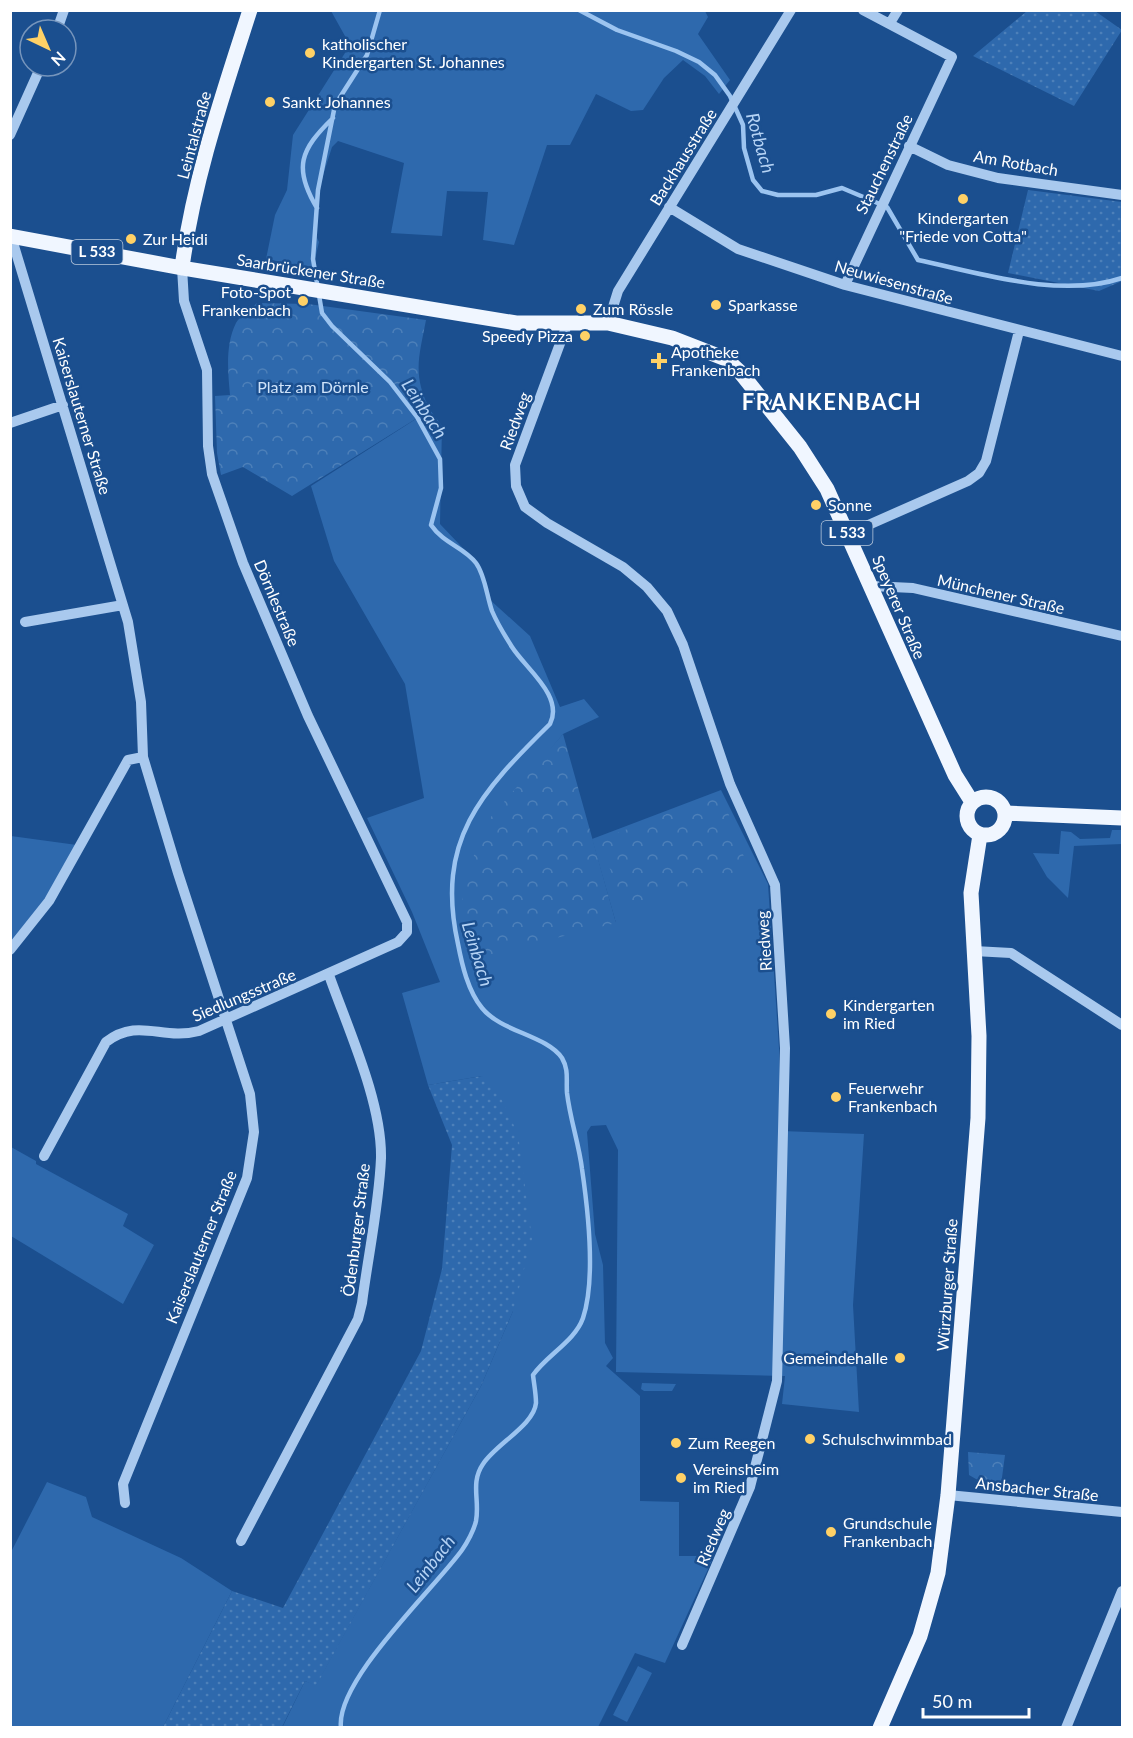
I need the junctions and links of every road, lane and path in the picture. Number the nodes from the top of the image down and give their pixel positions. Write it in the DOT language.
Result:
graph roads {
  1 [pos="791,10"];
  2 [pos="863,10"];
  3 [pos="898,10"];
  4 [pos="246,11"];
  5 [pos="890,23"];
  6 [pos="36,78"];
  7 [pos="10,135"];
  8 [pos="909,146"];
  9 [pos="1122,195"];
  10 [pos="669,207"];
  11 [pos="11,236"];
  12 [pos="182,268"];
  13 [pos="844,285"];
  14 [pos="568,322"];
  15 [pos="608,323"];
  16 [pos="1019,331"];
  17 [pos="1122,356"];
  18 [pos="63,405"];
  19 [pos="10,423"];
  20 [pos="848,534"];
  21 [pos="871,586"];
  22 [pos="123,604"];
  23 [pos="25,622"];
  24 [pos="1122,636"];
  25 [pos="142,757"];
  26 [pos="972,802"];
  27 [pos="1005,813"];
  28 [pos="1122,818"];
  29 [pos="981,835"];
  30 [pos="407,932"];
  31 [pos="10,950"];
  32 [pos="974,951"];
  33 [pos="329,975"];
  34 [pos="226,1018"];
  35 [pos="1122,1025"];
  36 [pos="44,1156"];
  37 [pos="948,1495"];
  38 [pos="125,1503"];
  39 [pos="1122,1512"];
  40 [pos="241,1541"];
  41 [pos="1122,1591"];
  42 [pos="682,1645"];
  43 [pos="880,1728"];
  44 [pos="1066,1728"];
  1 -- 10 [label="street, Backhausstraße"];
  2 -- 5 [label="street"];
  3 -- 5 [label="street"];
  4 -- 12 [label="main road, Leintalstraße"];
  5 -- 8 [label="street, Stauchenstraße"];
  6 -- 7 [label="street"];
  8 -- 9 [label="street, Am Rotbach"];
  8 -- 13 [label="street, Stauchenstraße"];
  10 -- 13 [label="street, Neuwiesenstraße"];
  10 -- 15 [label="street, Backhausstraße"];
  11 -- 12 [label="main road, Saarbrückener Straße / L 533"];
  11 -- 18 [label="street, Kaiserslauterner Straße"];
  12 -- 14 [label="main road, Saarbrückener Straße / L 533"];
  12 -- 30 [label="street, Dörnlestraße"];
  13 -- 16 [label="street, Neuwiesenstraße"];
  14 -- 15 [label="main road, Saarbrückener Straße / L 533"];
  14 -- 42 [label="street, Riedweg"];
  15 -- 20 [label="main road, Speyerer Straße / L 533"];
  16 -- 17 [label="street, Neuwiesenstraße"];
  16 -- 20 [label="street"];
  18 -- 19 [label="street"];
  18 -- 22 [label="street, Kaiserslauterner Straße"];
  20 -- 21 [label="main road, Speyerer Straße / L 533"];
  21 -- 24 [label="street, Münchener Straße"];
  21 -- 26 [label="main road, Speyerer Straße / L 533"];
  22 -- 23 [label="street"];
  22 -- 25 [label="street, Kaiserslauterner Straße"];
  25 -- 31 [label="street"];
  25 -- 34 [label="street, Kaiserslauterner Straße"];
  26 -- 27 [label="main road"];
  26 -- 29 [label="main road"];
  27 -- 28 [label="main road"];
  27 -- 29 [label="main road"];
  29 -- 32 [label="main road, Würzburger Straße"];
  30 -- 33 [label="street, Siedlungsstraße"];
  32 -- 35 [label="street"];
  32 -- 37 [label="main road, Würzburger Straße"];
  33 -- 34 [label="street, Siedlungsstraße"];
  33 -- 40 [label="street, Ödenburger Straße"];
  34 -- 36 [label="street, Siedlungsstraße"];
  34 -- 38 [label="street, Kaiserslauterner Straße"];
  37 -- 39 [label="street, Ansbacher Straße"];
  37 -- 43 [label="main road, Würzburger Straße"];
  41 -- 44 [label="street"];
}
